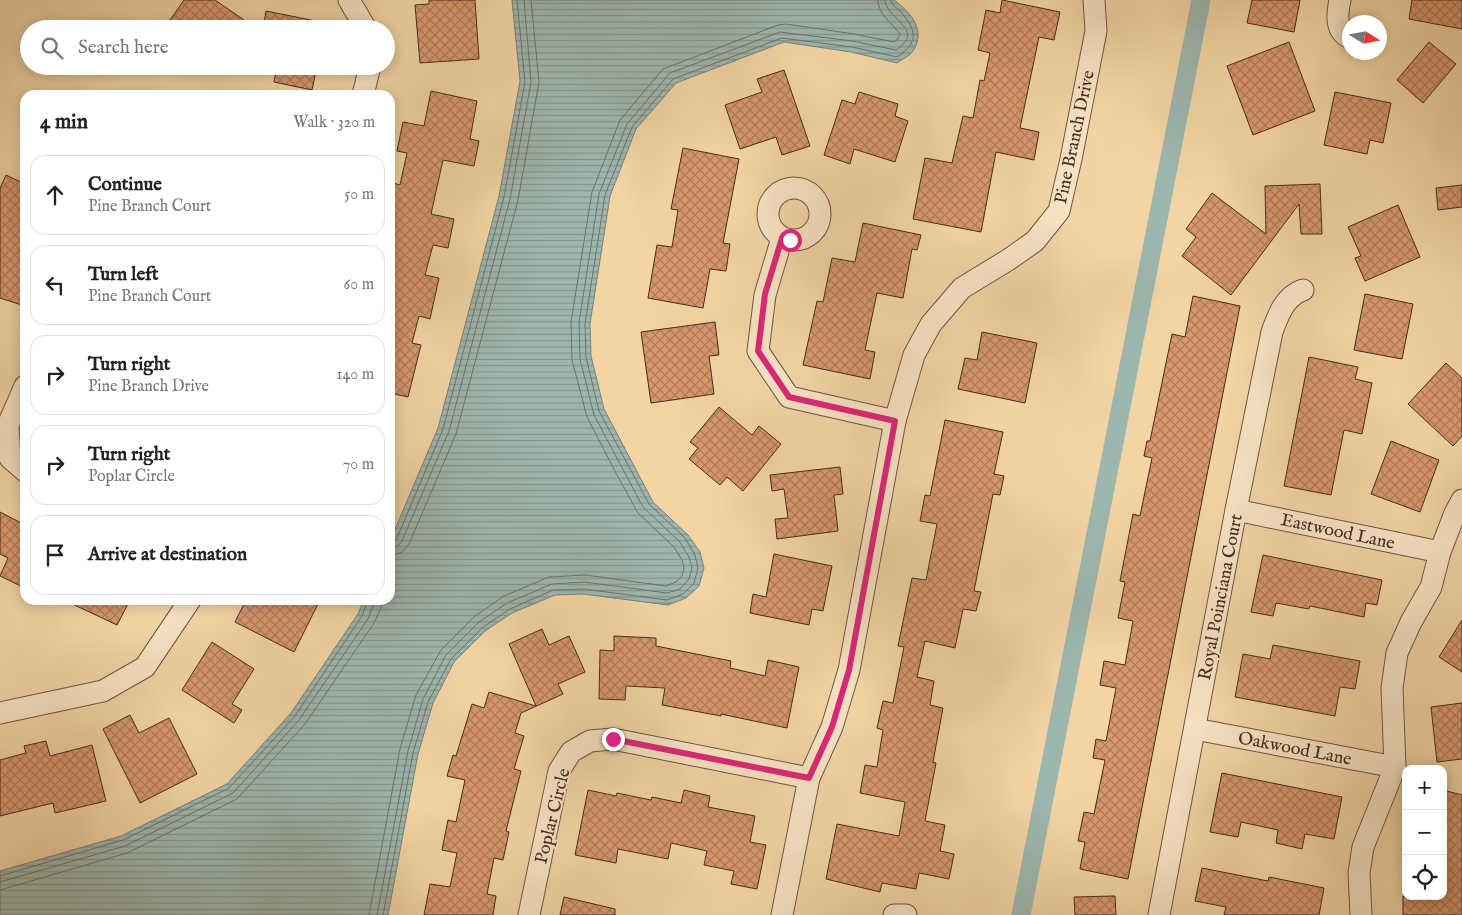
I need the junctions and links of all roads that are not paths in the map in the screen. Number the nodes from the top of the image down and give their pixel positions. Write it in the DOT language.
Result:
graph roads {
  1 [pos="350,0"];
  2 [pos="1094,0"];
  3 [pos="1340,0"];
  4 [pos="361,20"];
  5 [pos="1342,33"];
  6 [pos="368,75"];
  7 [pos="364,90"];
  8 [pos="782,238"];
  9 [pos="1303,290"];
  10 [pos="20,397"];
  11 [pos="895,421"];
  12 [pos="20,467"];
  13 [pos="1462,500"];
  14 [pos="1236,510"];
  15 [pos="1440,552"];
  16 [pos="187,605"];
  17 [pos="0,712"];
  18 [pos="1195,729"];
  19 [pos="1395,768"];
  20 [pos="809,778"];
  21 [pos="529,915"];
  22 [pos="782,915"];
  23 [pos="894,915"];
  24 [pos="906,915"];
  25 [pos="1158,915"];
  26 [pos="1361,915"];
  1 -- 4 [label="street"];
  2 -- 11 [label="street, Pine Branch Drive"];
  3 -- 5 [label="street"];
  6 -- 7 [label="street"];
  8 -- 11 [label="street"];
  9 -- 14 [label="street, Royal Poinciana Court"];
  10 -- 12 [label="street"];
  11 -- 20 [label="street, Pine Branch Drive"];
  13 -- 15 [label="street"];
  14 -- 15 [label="street, Eastwood Lane"];
  14 -- 18 [label="street, Royal Poinciana Court"];
  15 -- 19 [label="street"];
  16 -- 17 [label="street"];
  18 -- 19 [label="street, Oakwood Lane"];
  18 -- 25 [label="street, Royal Poinciana Court"];
  19 -- 26 [label="street"];
  20 -- 21 [label="street, Poplar Circle"];
  20 -- 22 [label="street, Pine Branch Drive"];
  23 -- 24 [label="street"];
}
